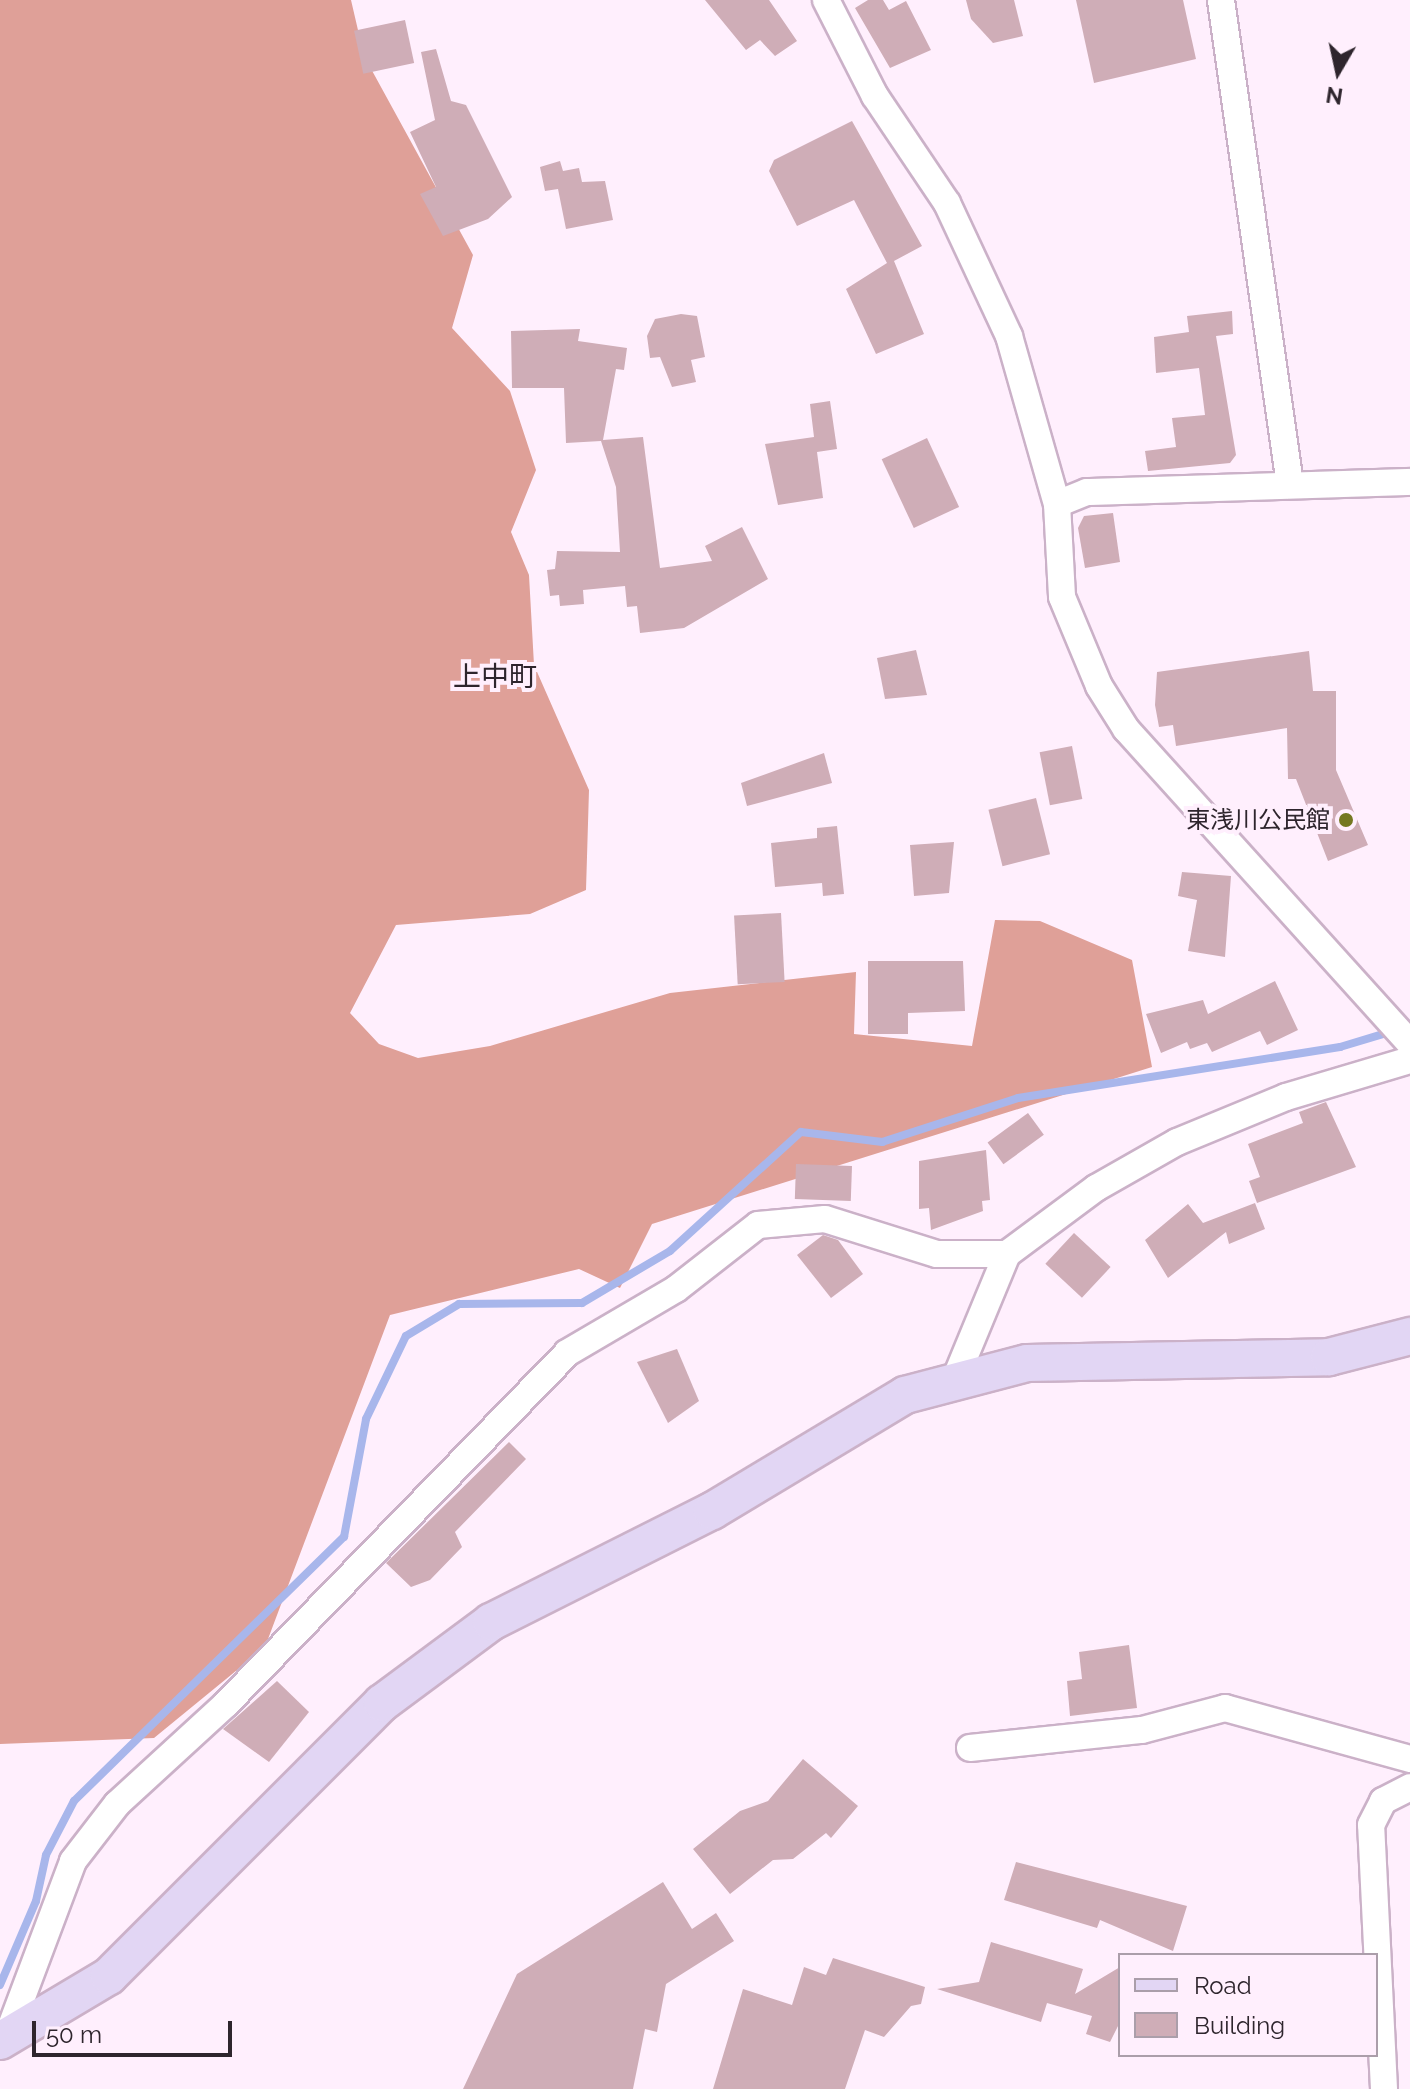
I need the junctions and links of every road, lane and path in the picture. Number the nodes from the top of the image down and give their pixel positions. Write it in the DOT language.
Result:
graph roads {
  1 [pos="826,0"];
  2 [pos="1221,0"];
  3 [pos="1410,482"];
  4 [pos="1290,485"];
  5 [pos="1057,504"];
  6 [pos="1410,1043"];
  7 [pos="1410,1060"];
  8 [pos="1007,1254"];
  9 [pos="1410,1336"];
  10 [pos="954,1382"];
  11 [pos="970,1748"];
  12 [pos="1410,1759"];
  13 [pos="1410,1787"];
  14 [pos="1377,1953"];
  15 [pos="1378,1967"];
  16 [pos="4,2039"];
  17 [pos="1384,2089"];
  1 -- 5 [label="street"];
  2 -- 4 [label="street"];
  3 -- 4 [label="street"];
  4 -- 5 [label="street"];
  5 -- 6 [label="street"];
  7 -- 8 [label="street"];
  8 -- 10 [label="street"];
  8 -- 16 [label="street"];
  9 -- 10 [label="street"];
  10 -- 16 [label="street"];
  11 -- 12 [label="street"];
  13 -- 14 [label="street"];
  15 -- 17 [label="street"];
}
